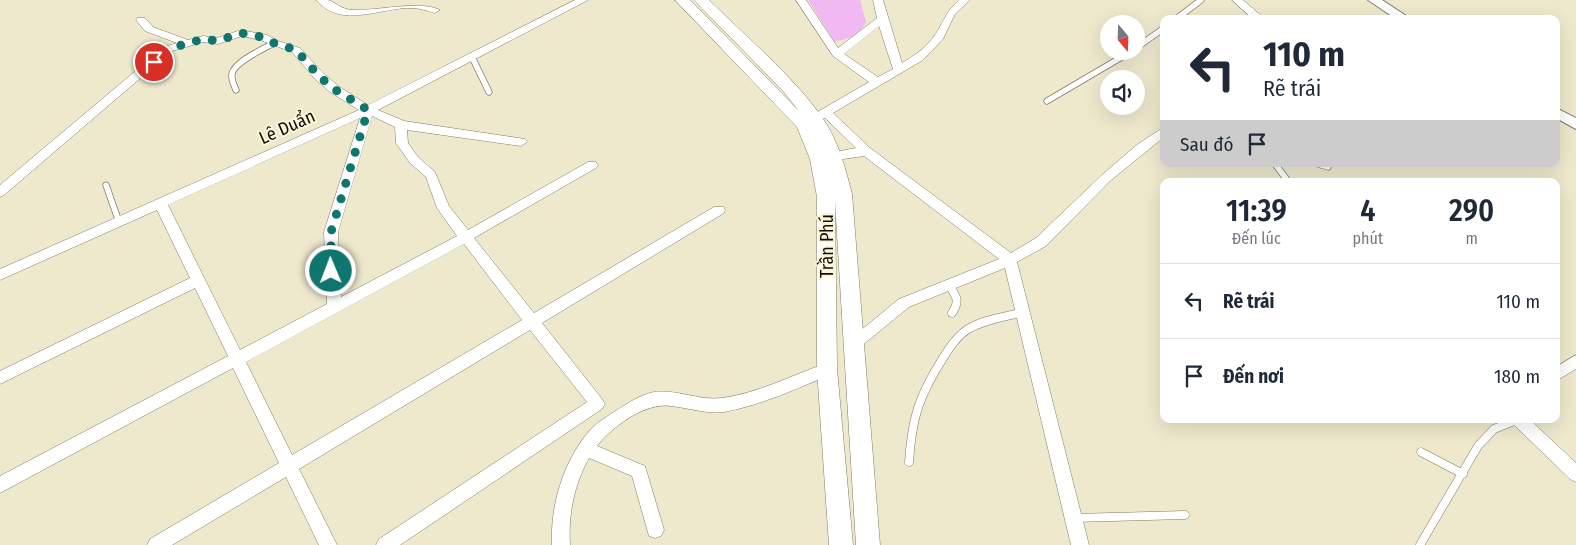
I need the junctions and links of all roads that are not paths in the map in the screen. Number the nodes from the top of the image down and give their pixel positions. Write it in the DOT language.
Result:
graph roads {
  1 [pos="321,0"];
  2 [pos="583,0"];
  3 [pos="682,0"];
  4 [pos="701,0"];
  5 [pos="801,0"];
  6 [pos="878,0"];
  7 [pos="965,0"];
  8 [pos="1201,0"];
  9 [pos="1237,0"];
  10 [pos="1374,0"];
  11 [pos="435,10"];
  12 [pos="1181,15"];
  13 [pos="1255,15"];
  14 [pos="1398,15"];
  15 [pos="882,19"];
  16 [pos="141,20"];
  17 [pos="1160,31"];
  18 [pos="1145,42"];
  19 [pos="186,43"];
  20 [pos="274,43"];
  21 [pos="837,54"];
  22 [pos="472,57"];
  23 [pos="1117,60"];
  24 [pos="899,71"];
  25 [pos="877,82"];
  26 [pos="236,90"];
  27 [pos="489,92"];
  28 [pos="1048,101"];
  29 [pos="368,110"];
  30 [pos="1560,114"];
  31 [pos="815,119"];
  32 [pos="401,124"];
  33 [pos="1576,124"];
  34 [pos="1160,134"];
  35 [pos="521,142"];
  36 [pos="866,151"];
  37 [pos="825,157"];
  38 [pos="592,165"];
  39 [pos="1277,167"];
  40 [pos="1286,178"];
  41 [pos="106,185"];
  42 [pos="2,187"];
  43 [pos="160,203"];
  44 [pos="719,210"];
  45 [pos="119,222"];
  46 [pos="466,237"];
  47 [pos="1010,260"];
  48 [pos="0,275"];
  49 [pos="198,280"];
  50 [pos="949,285"];
  51 [pos="334,308"];
  52 [pos="1023,312"];
  53 [pos="952,313"];
  54 [pos="532,321"];
  55 [pos="854,344"];
  56 [pos="237,360"];
  57 [pos="1576,360"];
  58 [pos="827,369"];
  59 [pos="1560,372"];
  60 [pos="0,378"];
  61 [pos="1509,423"];
  62 [pos="1523,423"];
  63 [pos="587,450"];
  64 [pos="1421,452"];
  65 [pos="909,462"];
  66 [pos="288,467"];
  67 [pos="1463,474"];
  68 [pos="1576,474"];
  69 [pos="0,485"];
  70 [pos="1185,515"];
  71 [pos="1074,518"];
  72 [pos="655,530"];
  73 [pos="156,545"];
  74 [pos="328,545"];
  75 [pos="385,545"];
  76 [pos="561,545"];
  77 [pos="841,545"];
  78 [pos="868,545"];
  79 [pos="1080,545"];
  80 [pos="1420,545"];
  1 -- 11 [label="street"];
  2 -- 22 [label="street, Lê Duẩn"];
  3 -- 31 [label="main road, Trần Phú"];
  4 -- 31 [label="main road, Trần Phú"];
  5 -- 21 [label="street"];
  6 -- 15 [label="street"];
  7 -- 24 [label="street"];
  8 -- 12 [label="lane"];
  9 -- 13 [label="street"];
  10 -- 14 [label="street"];
  15 -- 21 [label="street"];
  15 -- 24 [label="street"];
  16 -- 19 [label="street"];
  17 -- 18 [label="lane"];
  19 -- 20 [label="street"];
  19 -- 42 [label="street"];
  20 -- 26 [label="lane"];
  20 -- 29 [label="street"];
  21 -- 25 [label="street"];
  22 -- 27 [label="lane"];
  22 -- 29 [label="street, Lê Duẩn"];
  23 -- 28 [label="lane"];
  24 -- 25 [label="street"];
  25 -- 31 [label="street"];
  29 -- 32 [label="street"];
  29 -- 43 [label="street, Lê Duẩn"];
  29 -- 51 [label="street"];
  30 -- 33 [label="street"];
  31 -- 36 [label="street, Trần Phú"];
  31 -- 37 [label="main road, Trần Phú"];
  32 -- 35 [label="street"];
  32 -- 46 [label="street"];
  34 -- 47 [label="street"];
  36 -- 37 [label="street"];
  36 -- 47 [label="street, Trần Phú"];
  37 -- 55 [label="main road, Trần Phú"];
  37 -- 58 [label="main road, Trần Phú"];
  38 -- 46 [label="street"];
  39 -- 40 [label="lane"];
  41 -- 45 [label="lane"];
  43 -- 45 [label="street, Lê Duẩn"];
  43 -- 49 [label="street"];
  44 -- 54 [label="street"];
  45 -- 48 [label="street, Lê Duẩn"];
  46 -- 51 [label="street"];
  46 -- 54 [label="street"];
  47 -- 50 [label="street"];
  47 -- 52 [label="street"];
  49 -- 56 [label="street"];
  49 -- 60 [label="street"];
  50 -- 53 [label="lane"];
  50 -- 55 [label="street"];
  51 -- 56 [label="street"];
  52 -- 65 [label="lane"];
  52 -- 71 [label="street"];
  54 -- 66 [label="street"];
  54 -- 75 [label="street"];
  55 -- 78 [label="main road, Trần Phú"];
  56 -- 66 [label="street"];
  56 -- 69 [label="street"];
  57 -- 59 [label="street"];
  58 -- 63 [label="street"];
  58 -- 77 [label="main road, Trần Phú"];
  61 -- 67 [label="lane"];
  62 -- 68 [label="street"];
  63 -- 72 [label="street"];
  63 -- 76 [label="street"];
  64 -- 67 [label="lane"];
  66 -- 73 [label="street"];
  66 -- 74 [label="street"];
  67 -- 80 [label="lane"];
  70 -- 71 [label="lane"];
  71 -- 79 [label="street"];
}
